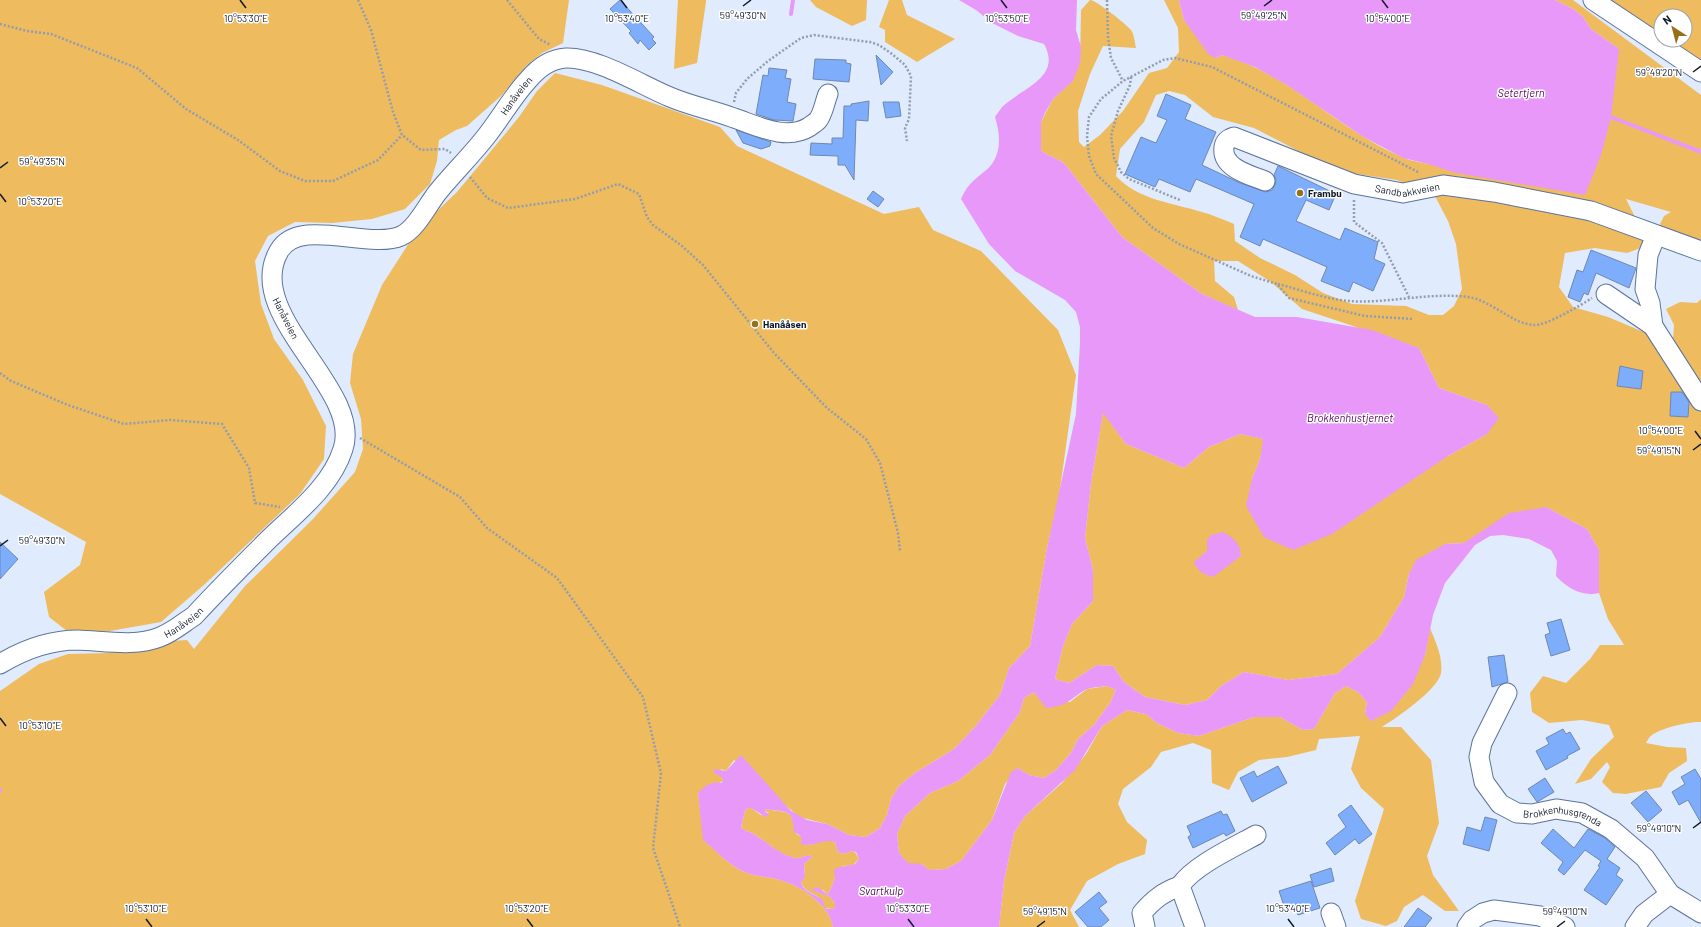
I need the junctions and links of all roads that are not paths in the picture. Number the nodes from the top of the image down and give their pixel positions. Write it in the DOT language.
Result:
graph roads {
  1 [pos="1593,0"];
  2 [pos="1701,72"];
  3 [pos="828,94"];
  4 [pos="1265,181"];
  5 [pos="1656,235"];
  6 [pos="1701,251"];
  7 [pos="1606,294"];
  8 [pos="1653,326"];
  9 [pos="1701,401"];
  10 [pos="0,664"];
  11 [pos="1507,693"];
  12 [pos="1256,835"];
  13 [pos="1180,886"];
  14 [pos="1670,894"];
  15 [pos="1701,914"];
  16 [pos="1145,927"];
  17 [pos="1195,927"];
  18 [pos="1467,927"];
  19 [pos="1565,927"];
  20 [pos="1635,927"];
  1 -- 2 [label="street"];
  3 -- 10 [label="street, Hanåveien"];
  4 -- 5 [label="street, Sandbakkveien"];
  5 -- 6 [label="street, Sandbakkveien"];
  5 -- 8 [label="street"];
  7 -- 8 [label="street"];
  8 -- 9 [label="street"];
  11 -- 14 [label="street, Brokkenhusgrenda"];
  12 -- 13 [label="street"];
  13 -- 16 [label="street"];
  13 -- 17 [label="street"];
  14 -- 15 [label="street, Brokkenhusgrenda"];
  14 -- 20 [label="street"];
  18 -- 19 [label="street"];
}
